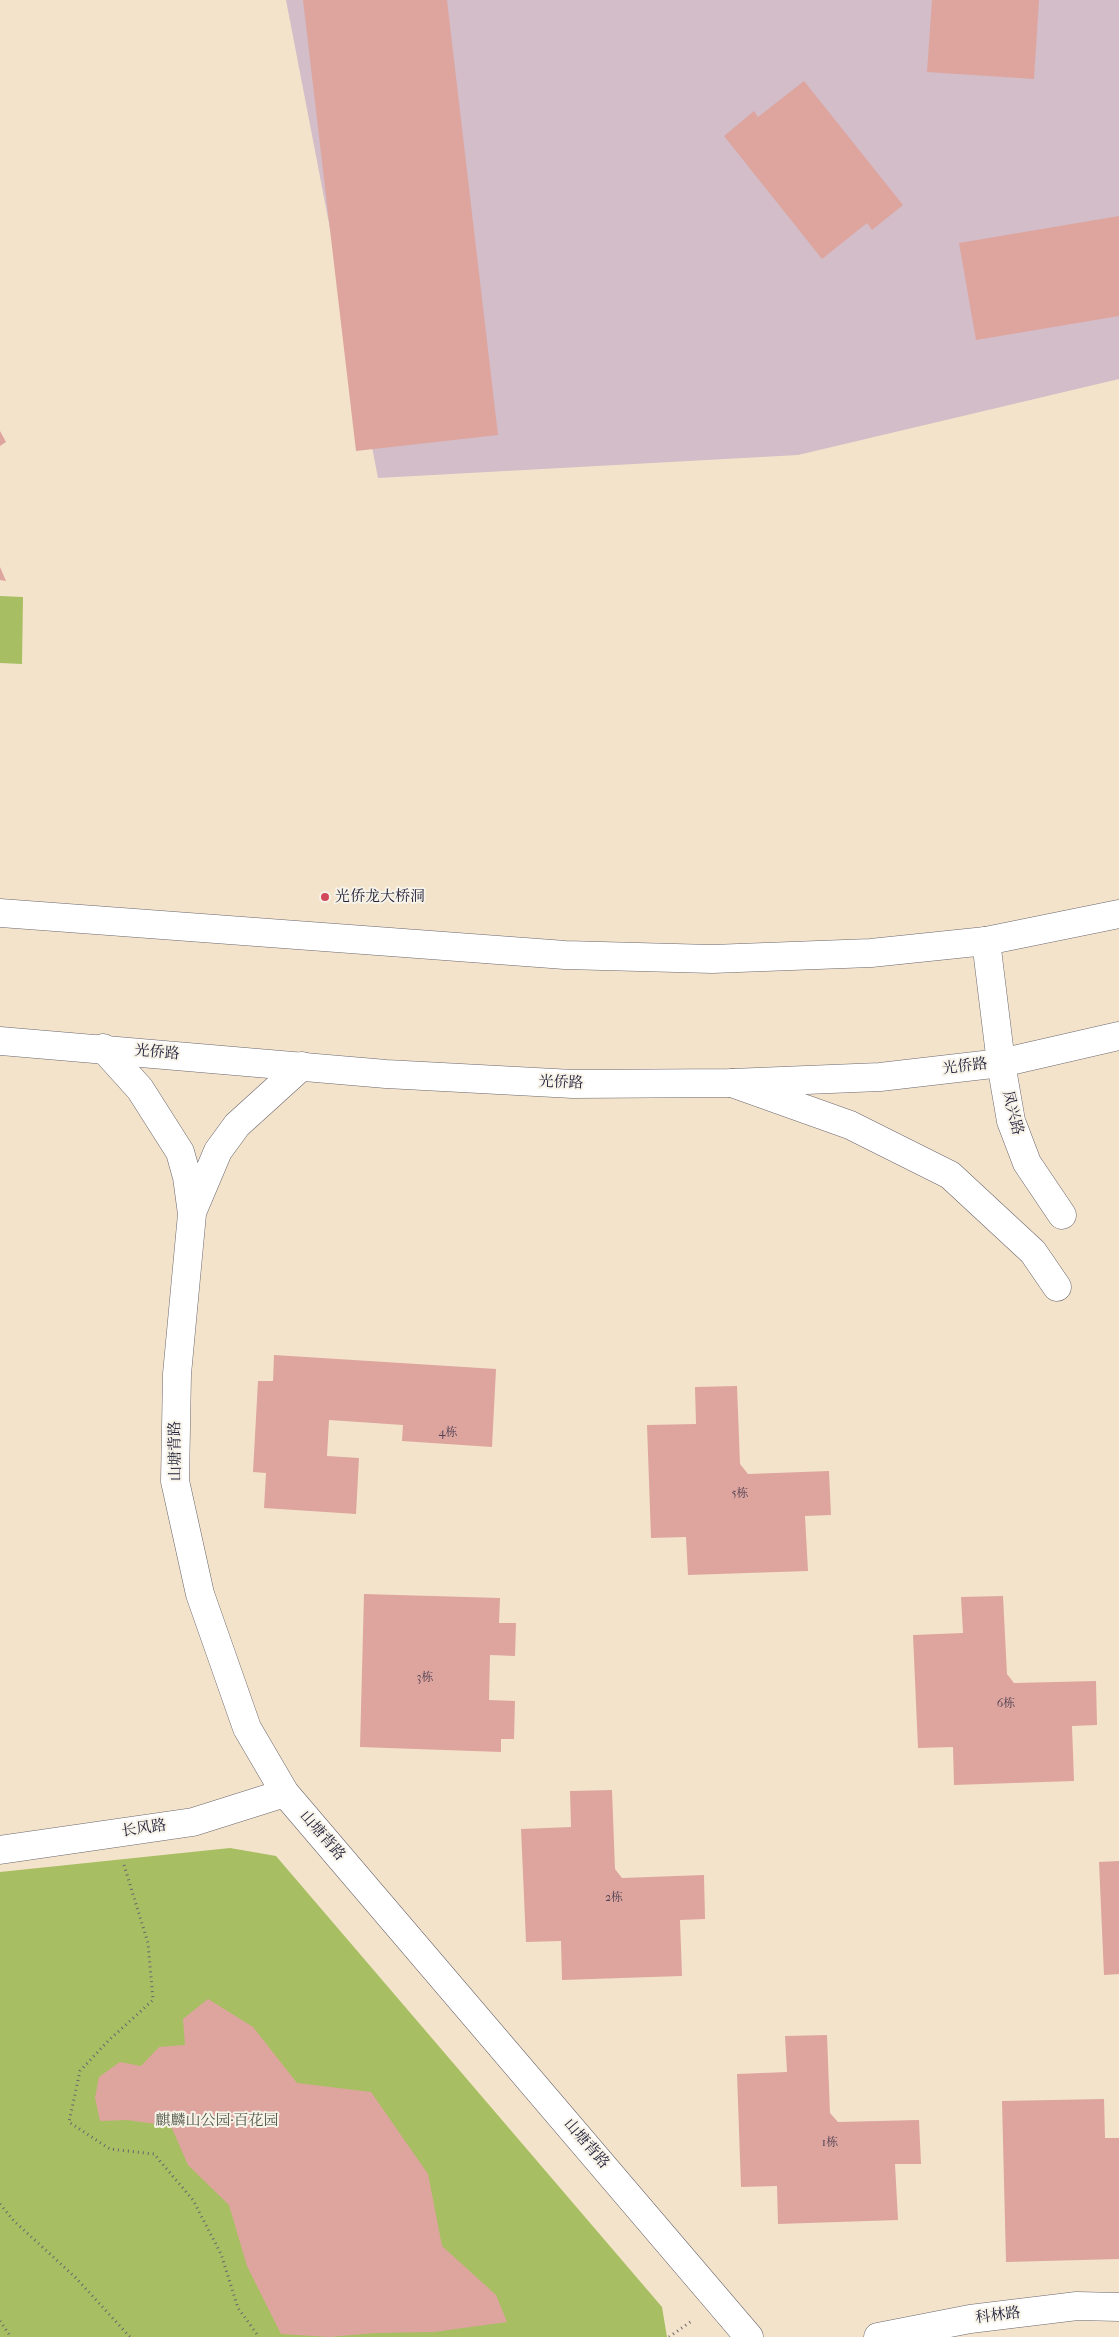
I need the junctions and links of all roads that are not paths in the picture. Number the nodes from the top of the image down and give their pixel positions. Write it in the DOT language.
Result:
graph roads {
  1 [pos="0,913"];
  2 [pos="1119,914"];
  3 [pos="986,941"];
  4 [pos="1119,1036"];
  5 [pos="0,1041"];
  6 [pos="103,1048"];
  7 [pos="1000,1063"];
  8 [pos="302,1066"];
  9 [pos="732,1083"];
  10 [pos="192,1214"];
  11 [pos="1062,1215"];
  12 [pos="1057,1287"];
  13 [pos="285,1793"];
  14 [pos="0,1850"];
  15 [pos="1119,2307"];
  16 [pos="749,2337"];
  17 [pos="878,2337"];
  1 -- 3 [label="street"];
  2 -- 3 [label="street"];
  3 -- 7 [label="street, 凤兴路"];
  4 -- 7 [label="street, 光侨路"];
  5 -- 6 [label="street, 光侨路"];
  6 -- 8 [label="street, 光侨路"];
  6 -- 10 [label="street"];
  7 -- 9 [label="street, 光侨路"];
  7 -- 11 [label="street, 凤兴路"];
  8 -- 9 [label="street, 光侨路"];
  8 -- 10 [label="street"];
  9 -- 12 [label="street"];
  10 -- 13 [label="street, 山塘背路"];
  13 -- 14 [label="street, 长风路"];
  13 -- 16 [label="street, 山塘背路"];
  15 -- 17 [label="street, 科林路"];
}
